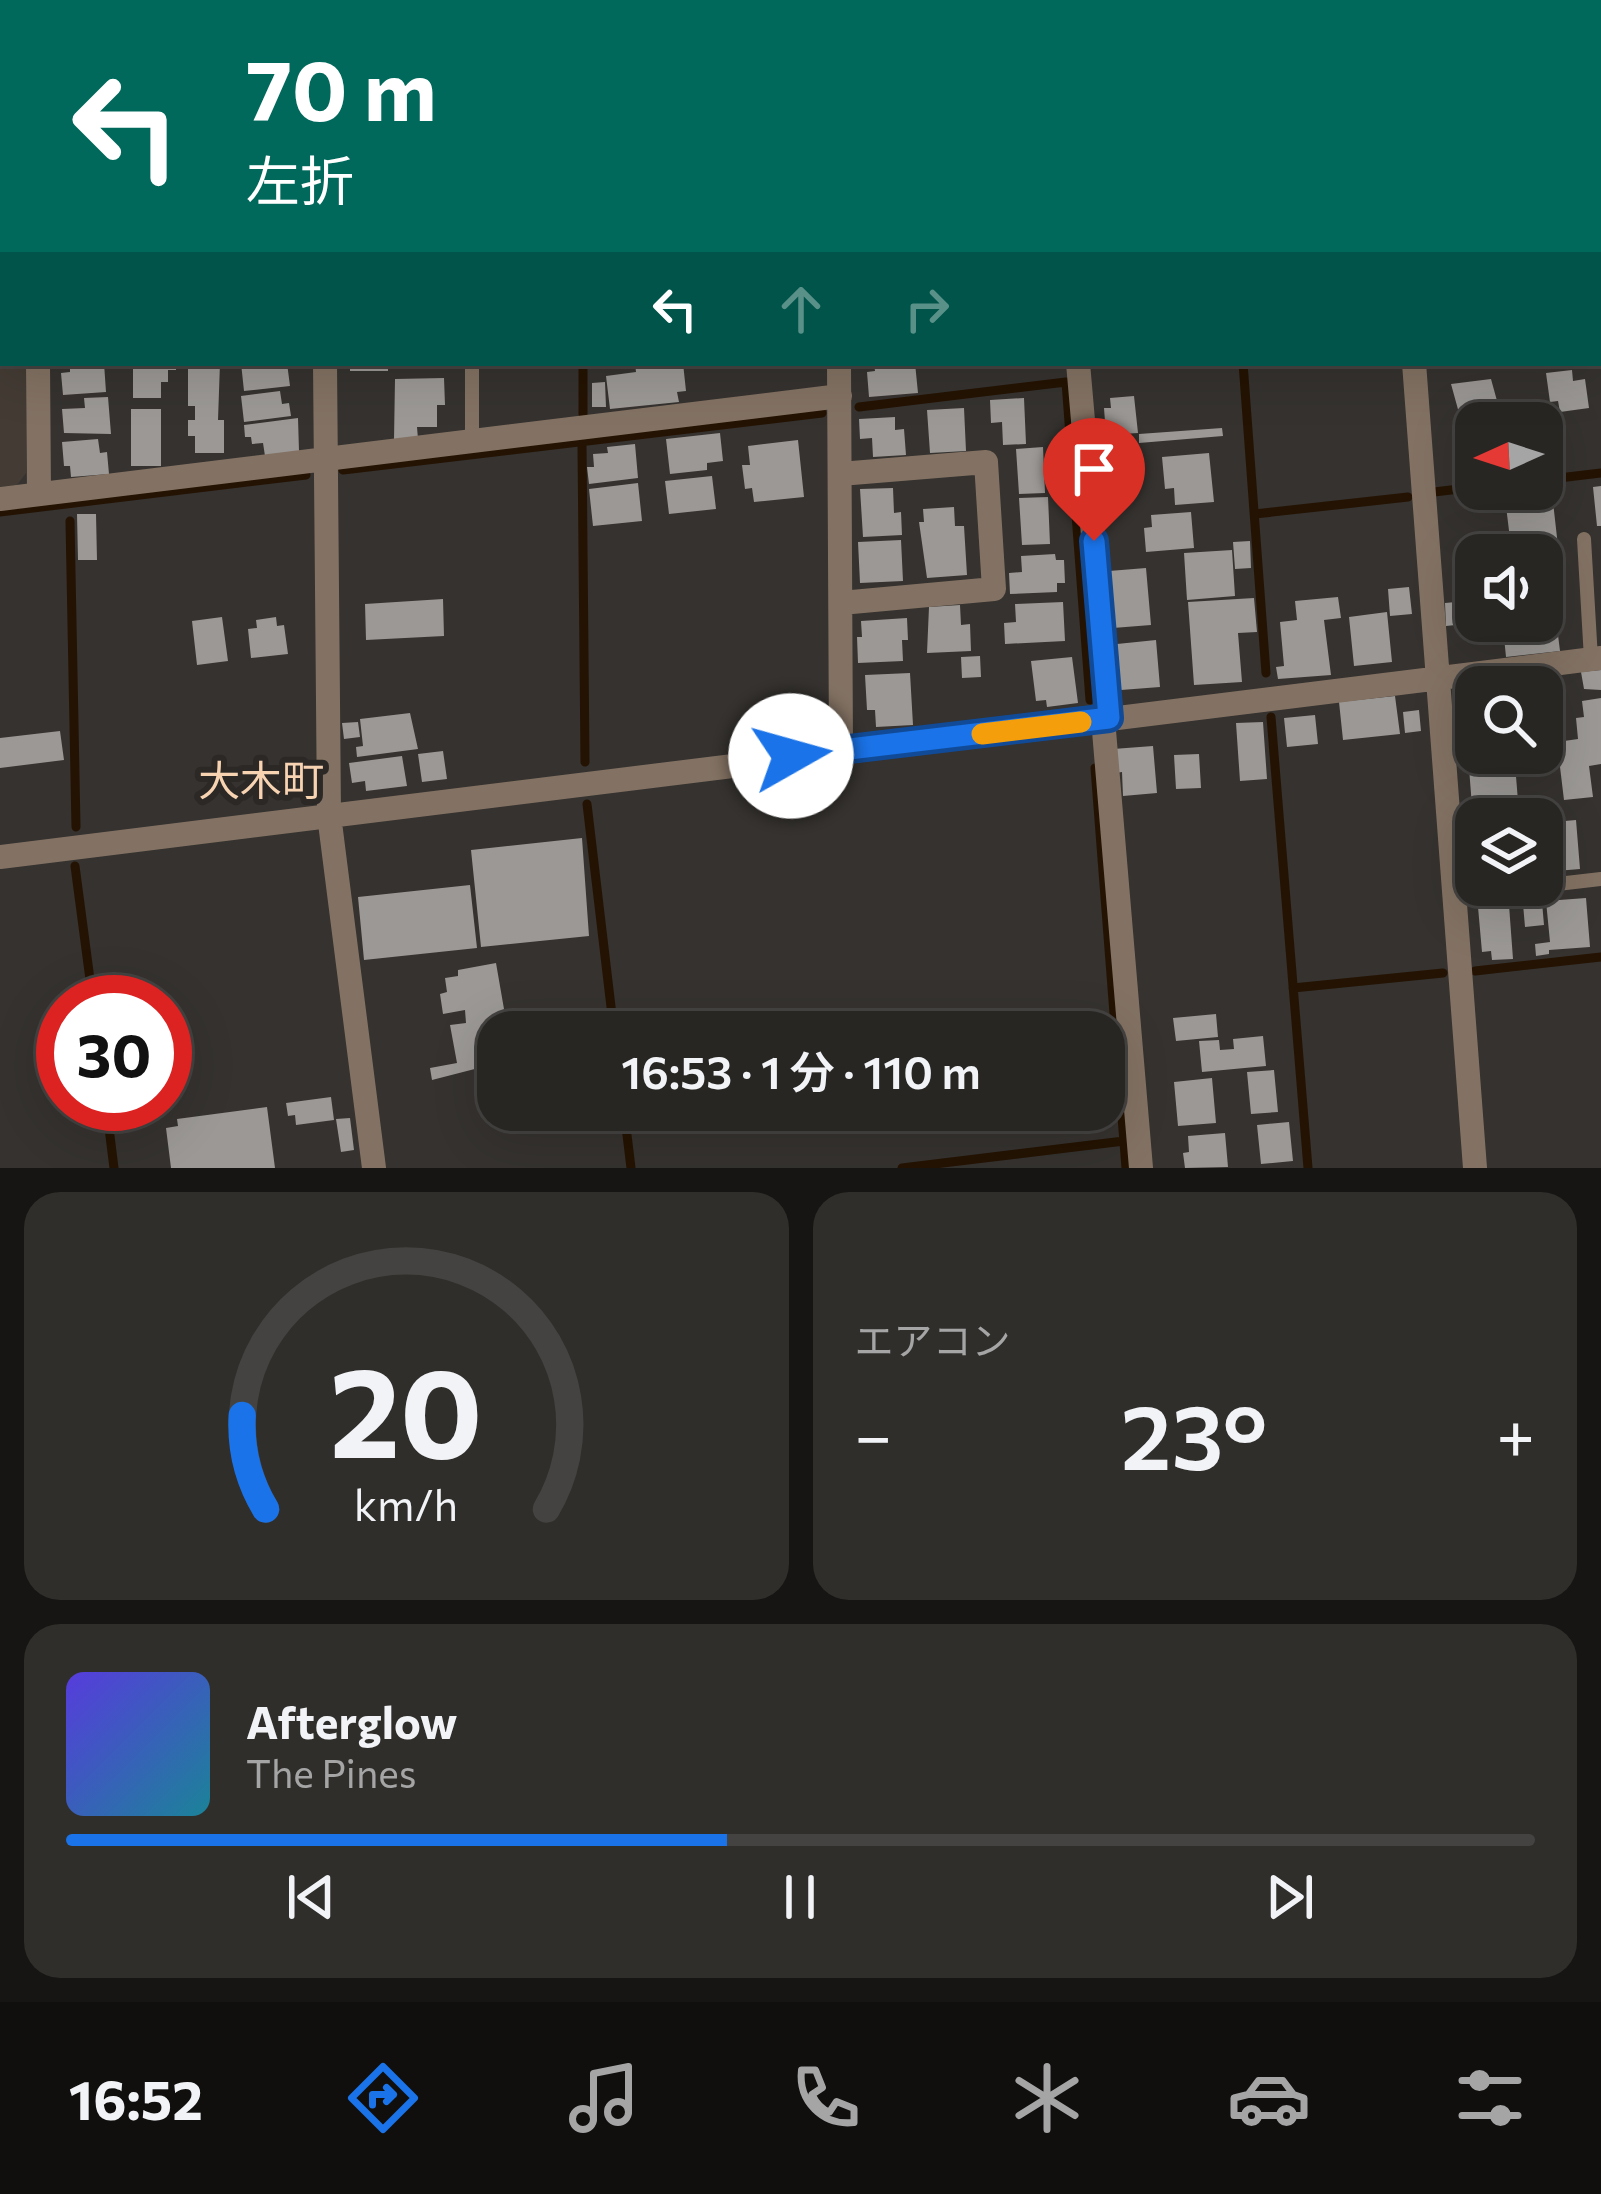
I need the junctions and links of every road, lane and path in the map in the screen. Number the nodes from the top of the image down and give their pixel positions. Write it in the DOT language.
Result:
graph roads {
  1 [pos="38,366"];
  2 [pos="325,366"];
  3 [pos="472,366"];
  4 [pos="839,366"];
  5 [pos="1078,366"];
  6 [pos="1414,366"];
  7 [pos="840,397"];
  8 [pos="472,441"];
  9 [pos="327,458"];
  10 [pos="840,474"];
  11 [pos="39,494"];
  12 [pos="0,499"];
  13 [pos="1584,539"];
  14 [pos="841,603"];
  15 [pos="1596,658"];
  16 [pos="1436,678"];
  17 [pos="1106,719"];
  18 [pos="841,750"];
  19 [pos="329,815"];
  20 [pos="0,856"];
  21 [pos="1601,879"];
  22 [pos="1453,896"];
  23 [pos="374,1168"];
  24 [pos="1141,1168"];
  25 [pos="1475,1168"];
  1 -- 11 [label="street"];
  2 -- 9 [label="street"];
  3 -- 8 [label="lane"];
  4 -- 7 [label="street"];
  5 -- 17 [label="street"];
  6 -- 16 [label="street"];
  7 -- 8 [label="street"];
  7 -- 10 [label="street"];
  8 -- 9 [label="street"];
  9 -- 11 [label="street"];
  9 -- 19 [label="street"];
  10 -- 14 [label="street"];
  10 -- 14 [label="street"];
  11 -- 12 [label="street"];
  13 -- 15 [label="lane"];
  14 -- 18 [label="street"];
  15 -- 16 [label="street"];
  16 -- 17 [label="street"];
  16 -- 22 [label="street"];
  17 -- 18 [label="street"];
  17 -- 24 [label="street"];
  18 -- 19 [label="street"];
  19 -- 20 [label="street"];
  19 -- 23 [label="street"];
  21 -- 22 [label="lane"];
  22 -- 25 [label="street"];
}
